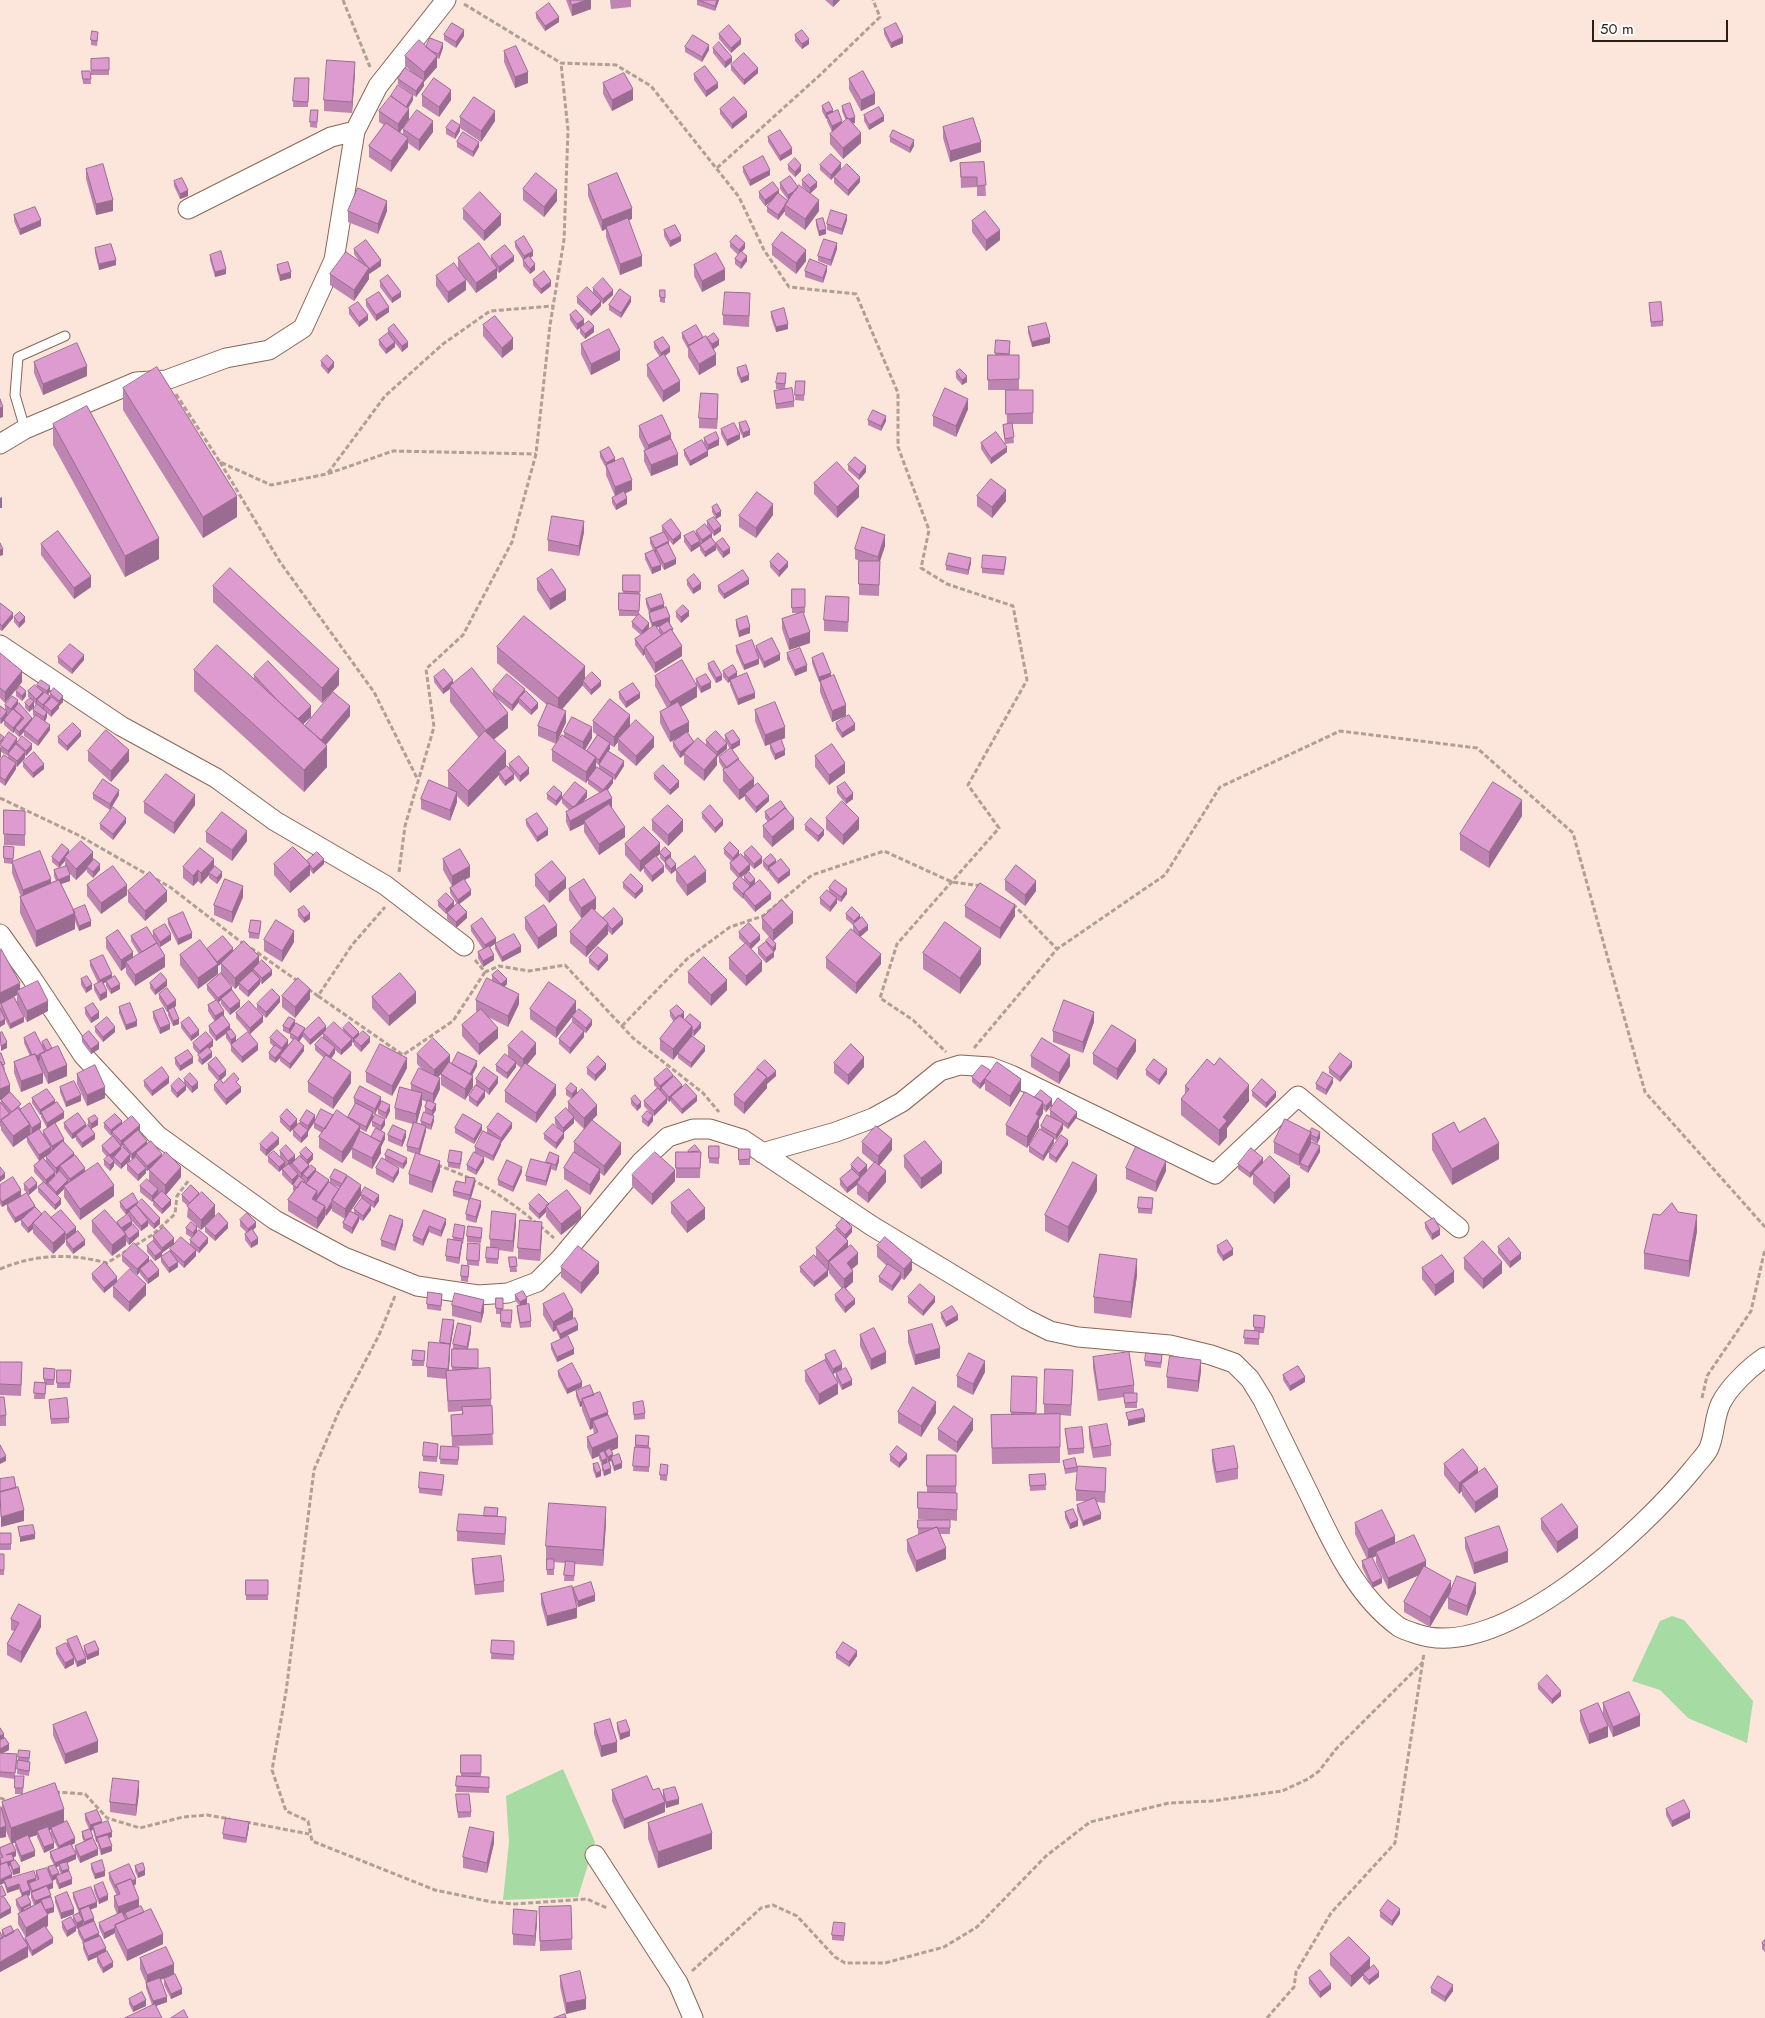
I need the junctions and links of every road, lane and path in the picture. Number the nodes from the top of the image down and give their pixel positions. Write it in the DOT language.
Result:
graph roads {
  1 [pos="343,0"];
  2 [pos="446,0"];
  3 [pos="458,0"];
  4 [pos="873,0"];
  5 [pos="560,63"];
  6 [pos="378,86"];
  7 [pos="355,131"];
  8 [pos="717,168"];
  9 [pos="188,209"];
  10 [pos="553,306"];
  11 [pos="65,336"];
  12 [pos="166,380"];
  13 [pos="25,430"];
  14 [pos="0,444"];
  15 [pos="536,454"];
  16 [pos="220,462"];
  17 [pos="327,474"];
  18 [pos="0,645"];
  19 [pos="418,779"];
  20 [pos="0,798"];
  21 [pos="952,882"];
  22 [pos="990,890"];
  23 [pos="396,894"];
  24 [pos="1011,903"];
  25 [pos="0,934"];
  26 [pos="464,946"];
  27 [pos="1057,949"];
  28 [pos="485,972"];
  29 [pos="318,996"];
  30 [pos="622,1026"];
  31 [pos="960,1065"];
  32 [pos="720,1113"];
  33 [pos="762,1153"];
  34 [pos="430,1163"];
  35 [pos="199,1166"];
  36 [pos="1765,1227"];
  37 [pos="1459,1228"];
  38 [pos="568,1249"];
  39 [pos="1765,1250"];
  40 [pos="0,1269"];
  41 [pos="402,1280"];
  42 [pos="1765,1357"];
  43 [pos="1700,1404"];
  44 [pos="1424,1636"];
  45 [pos="1423,1662"];
  46 [pos="50,1792"];
  47 [pos="0,1798"];
  48 [pos="17,1803"];
  49 [pos="232,1820"];
  50 [pos="241,1821"];
  51 [pos="309,1834"];
  52 [pos="596,1855"];
  53 [pos="634,1916"];
  54 [pos="678,1983"];
  55 [pos="693,2018"];
  56 [pos="1268,2018"];
  1 -- 6 [label="path"];
  2 -- 6 [label="street"];
  3 -- 5 [label="path"];
  4 -- 8 [label="path"];
  5 -- 8 [label="path"];
  5 -- 10 [label="path"];
  6 -- 7 [label="street"];
  7 -- 9 [label="street"];
  7 -- 12 [label="street"];
  8 -- 21 [label="path"];
  10 -- 15 [label="path"];
  10 -- 17 [label="path"];
  11 -- 13 [label="lane"];
  12 -- 13 [label="street"];
  12 -- 16 [label="path"];
  13 -- 14 [label="street"];
  15 -- 17 [label="path"];
  15 -- 19 [label="path"];
  16 -- 17 [label="path"];
  16 -- 19 [label="path"];
  18 -- 23 [label="street"];
  19 -- 23 [label="path"];
  20 -- 29 [label="path"];
  21 -- 22 [label="path"];
  21 -- 30 [label="path"];
  21 -- 31 [label="path"];
  23 -- 26 [label="street"];
  23 -- 29 [label="path"];
  24 -- 27 [label="path"];
  25 -- 35 [label="street"];
  26 -- 28 [label="path"];
  27 -- 31 [label="path"];
  27 -- 36 [label="path"];
  28 -- 29 [label="path"];
  28 -- 30 [label="path"];
  30 -- 32 [label="path"];
  31 -- 33 [label="street"];
  31 -- 37 [label="street"];
  33 -- 38 [label="street"];
  33 -- 44 [label="street"];
  34 -- 38 [label="path"];
  35 -- 40 [label="path"];
  35 -- 41 [label="street"];
  38 -- 41 [label="street"];
  39 -- 43 [label="path"];
  41 -- 51 [label="path"];
  42 -- 44 [label="street"];
  44 -- 45 [label="path"];
  45 -- 54 [label="path"];
  45 -- 56 [label="path"];
  46 -- 49 [label="path"];
  47 -- 48 [label="path"];
  50 -- 51 [label="path"];
  51 -- 53 [label="path"];
  52 -- 53 [label="street"];
  53 -- 54 [label="street"];
  54 -- 55 [label="street"];
}
